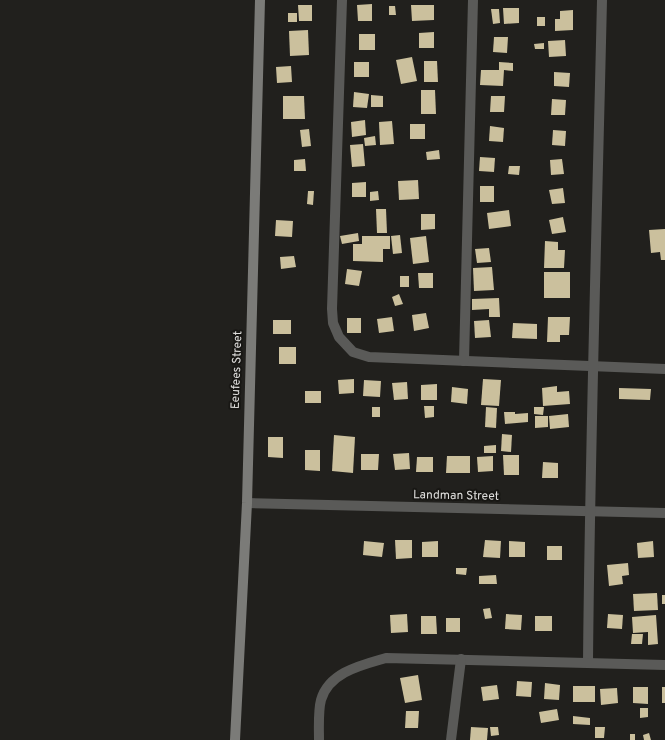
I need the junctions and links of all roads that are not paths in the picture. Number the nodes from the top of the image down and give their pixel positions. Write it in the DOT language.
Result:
graph roads {
  1 [pos="260,0"];
  2 [pos="342,0"];
  3 [pos="473,0"];
  4 [pos="602,0"];
  5 [pos="464,361"];
  6 [pos="594,366"];
  7 [pos="665,369"];
  8 [pos="247,504"];
  9 [pos="589,512"];
  10 [pos="665,513"];
  11 [pos="461,659"];
  12 [pos="588,662"];
  13 [pos="665,665"];
  14 [pos="235,740"];
  15 [pos="319,740"];
  16 [pos="451,740"];
  1 -- 8 [label="street, Eeufees Street"];
  2 -- 5 [label="street"];
  3 -- 5 [label="street"];
  4 -- 6 [label="street"];
  5 -- 6 [label="street"];
  6 -- 7 [label="street"];
  6 -- 9 [label="street"];
  8 -- 9 [label="street, Landman Street"];
  8 -- 14 [label="street, Eeufees Street"];
  9 -- 10 [label="street, Landman Street"];
  9 -- 12 [label="street"];
  11 -- 12 [label="street"];
  11 -- 15 [label="street"];
  11 -- 16 [label="street"];
  12 -- 13 [label="street"];
}
